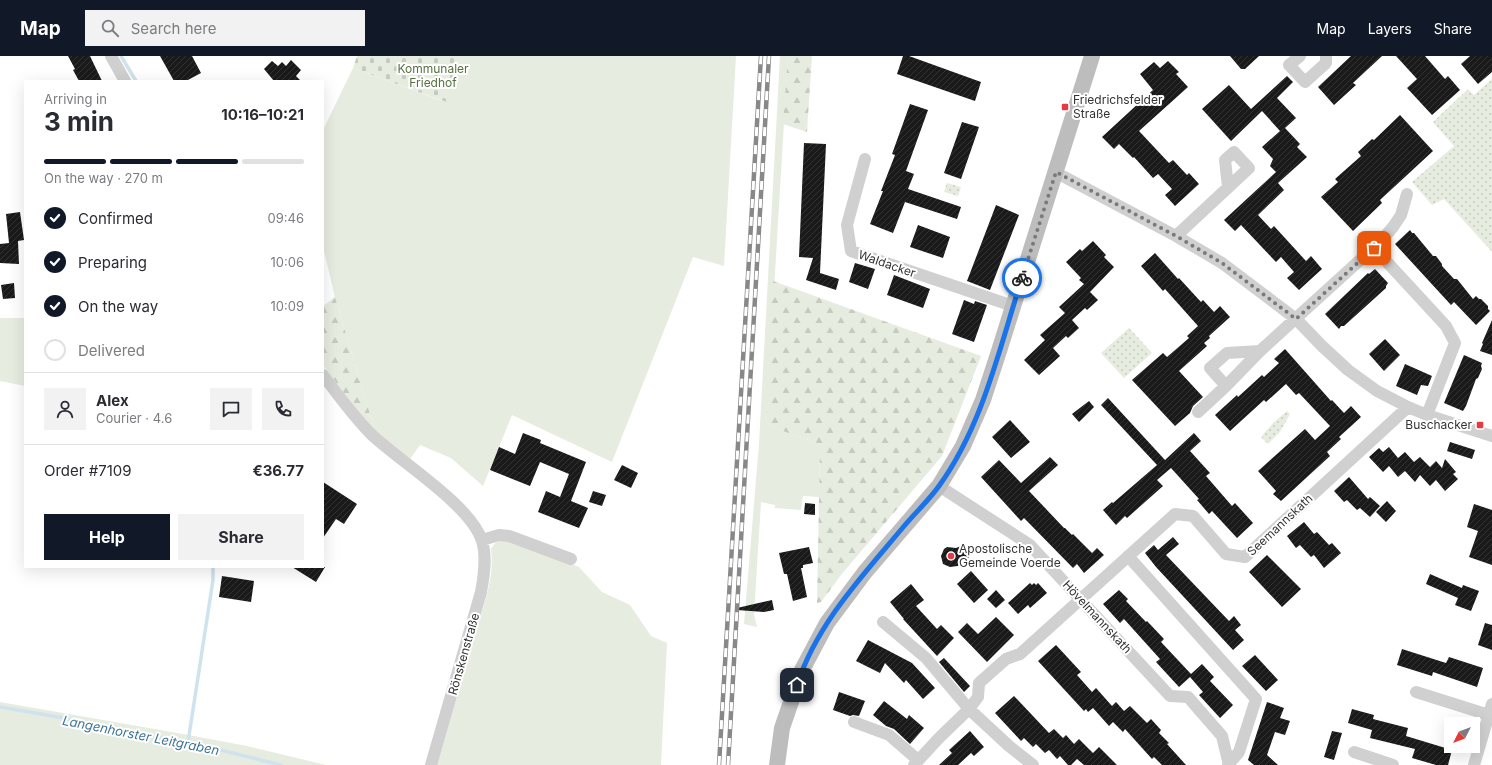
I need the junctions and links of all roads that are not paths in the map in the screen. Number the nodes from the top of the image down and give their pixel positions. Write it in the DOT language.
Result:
graph roads {
  1 [pos="111,56"];
  2 [pos="1092,56"];
  3 [pos="1300,56"];
  4 [pos="1326,56"];
  5 [pos="124,80"];
  6 [pos="865,159"];
  7 [pos="1056,172"];
  8 [pos="1228,187"];
  9 [pos="1407,194"];
  10 [pos="1176,236"];
  11 [pos="1374,248"];
  12 [pos="1013,306"];
  13 [pos="1296,319"];
  14 [pos="1260,351"];
  15 [pos="324,376"];
  16 [pos="1226,386"];
  17 [pos="1408,407"];
  18 [pos="1198,412"];
  19 [pos="1426,415"];
  20 [pos="1492,436"];
  21 [pos="939,486"];
  22 [pos="482,540"];
  23 [pos="1128,556"];
  24 [pos="571,559"];
  25 [pos="1080,599"];
  26 [pos="883,622"];
  27 [pos="1416,692"];
  28 [pos="969,709"];
  29 [pos="1490,710"];
  30 [pos="854,722"];
  31 [pos="1487,740"];
  32 [pos="1354,752"];
  33 [pos="916,763"];
  34 [pos="431,765"];
  35 [pos="777,765"];
  36 [pos="1033,765"];
  37 [pos="1228,765"];
  38 [pos="1393,765"];
  39 [pos="1474,765"];
  1 -- 5 [label="street"];
  2 -- 7 [label="main road"];
  3 -- 4 [label="street"];
  6 -- 12 [label="street, Waldacker"];
  7 -- 10 [label="street"];
  7 -- 12 [label="main road"];
  8 -- 10 [label="street"];
  9 -- 11 [label="street"];
  10 -- 13 [label="street"];
  11 -- 13 [label="street"];
  11 -- 19 [label="street"];
  12 -- 21 [label="main road"];
  13 -- 14 [label="street"];
  13 -- 17 [label="street"];
  14 -- 16 [label="street"];
  14 -- 16 [label="street"];
  15 -- 22 [label="street, Rönskenstraße"];
  16 -- 18 [label="street"];
  17 -- 19 [label="street"];
  17 -- 23 [label="street, Seemannskath"];
  19 -- 20 [label="street"];
  21 -- 25 [label="street, Hövelmannskath"];
  21 -- 35 [label="main road"];
  22 -- 24 [label="street"];
  22 -- 34 [label="street, Rönskenstraße"];
  23 -- 25 [label="street, Seemannskath"];
  23 -- 37 [label="street"];
  25 -- 28 [label="street, Seemannskath"];
  25 -- 37 [label="street, Hövelmannskath"];
  26 -- 28 [label="street"];
  27 -- 29 [label="street"];
  28 -- 33 [label="street, Seemannskath"];
  28 -- 36 [label="street"];
  29 -- 31 [label="street"];
  30 -- 33 [label="street"];
  31 -- 39 [label="street"];
  32 -- 38 [label="street"];
}
